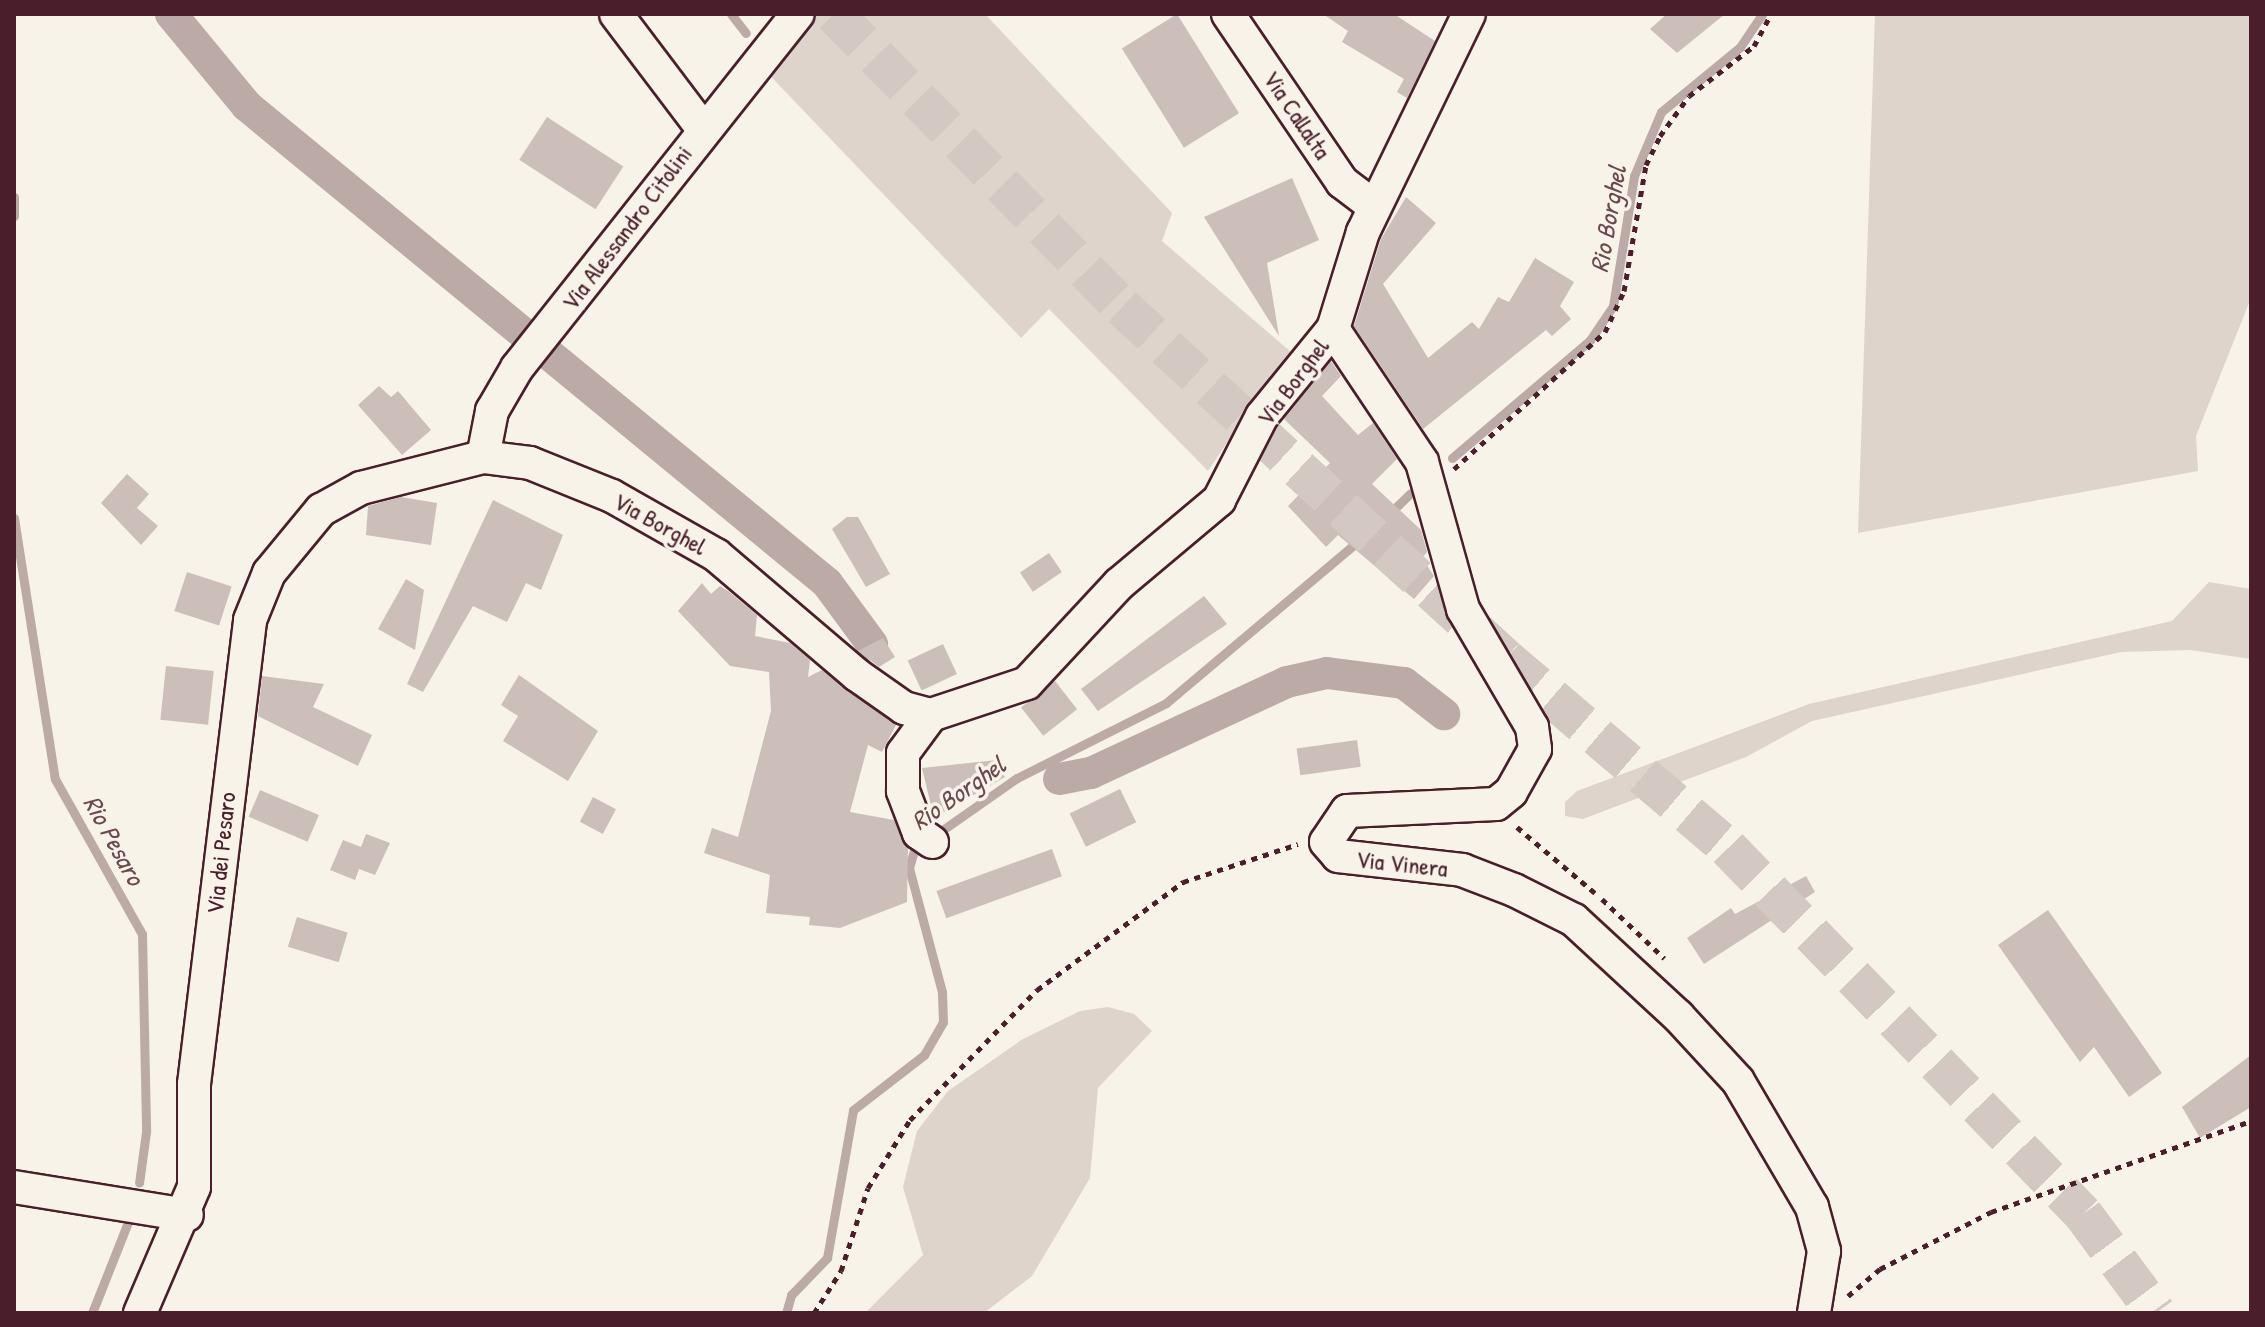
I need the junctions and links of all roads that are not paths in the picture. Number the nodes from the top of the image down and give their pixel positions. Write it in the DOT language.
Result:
graph roads {
  1 [pos="616,14"];
  2 [pos="798,14"];
  3 [pos="1228,14"];
  4 [pos="1469,14"];
  5 [pos="703,129"];
  6 [pos="1375,207"];
  7 [pos="1333,329"];
  8 [pos="483,457"];
  9 [pos="931,715"];
  10 [pos="925,838"];
  11 [pos="14,1187"];
  12 [pos="187,1215"];
  13 [pos="1815,1311"];
  14 [pos="140,1313"];
  1 -- 5 [label="street"];
  2 -- 5 [label="street, Via Alessandro Citolini"];
  3 -- 6 [label="street, Via Callalta"];
  4 -- 6 [label="street, Via Borghel"];
  5 -- 8 [label="street, Via Alessandro Citolini"];
  6 -- 7 [label="street, Via Borghel"];
  7 -- 9 [label="street, Via Borghel"];
  7 -- 13 [label="street, Via Vinera"];
  8 -- 9 [label="street, Via Borghel"];
  8 -- 12 [label="street, Via dei Pesaro"];
  9 -- 10 [label="street"];
  11 -- 12 [label="street"];
  12 -- 14 [label="street, Via dei Pesaro"];
}
